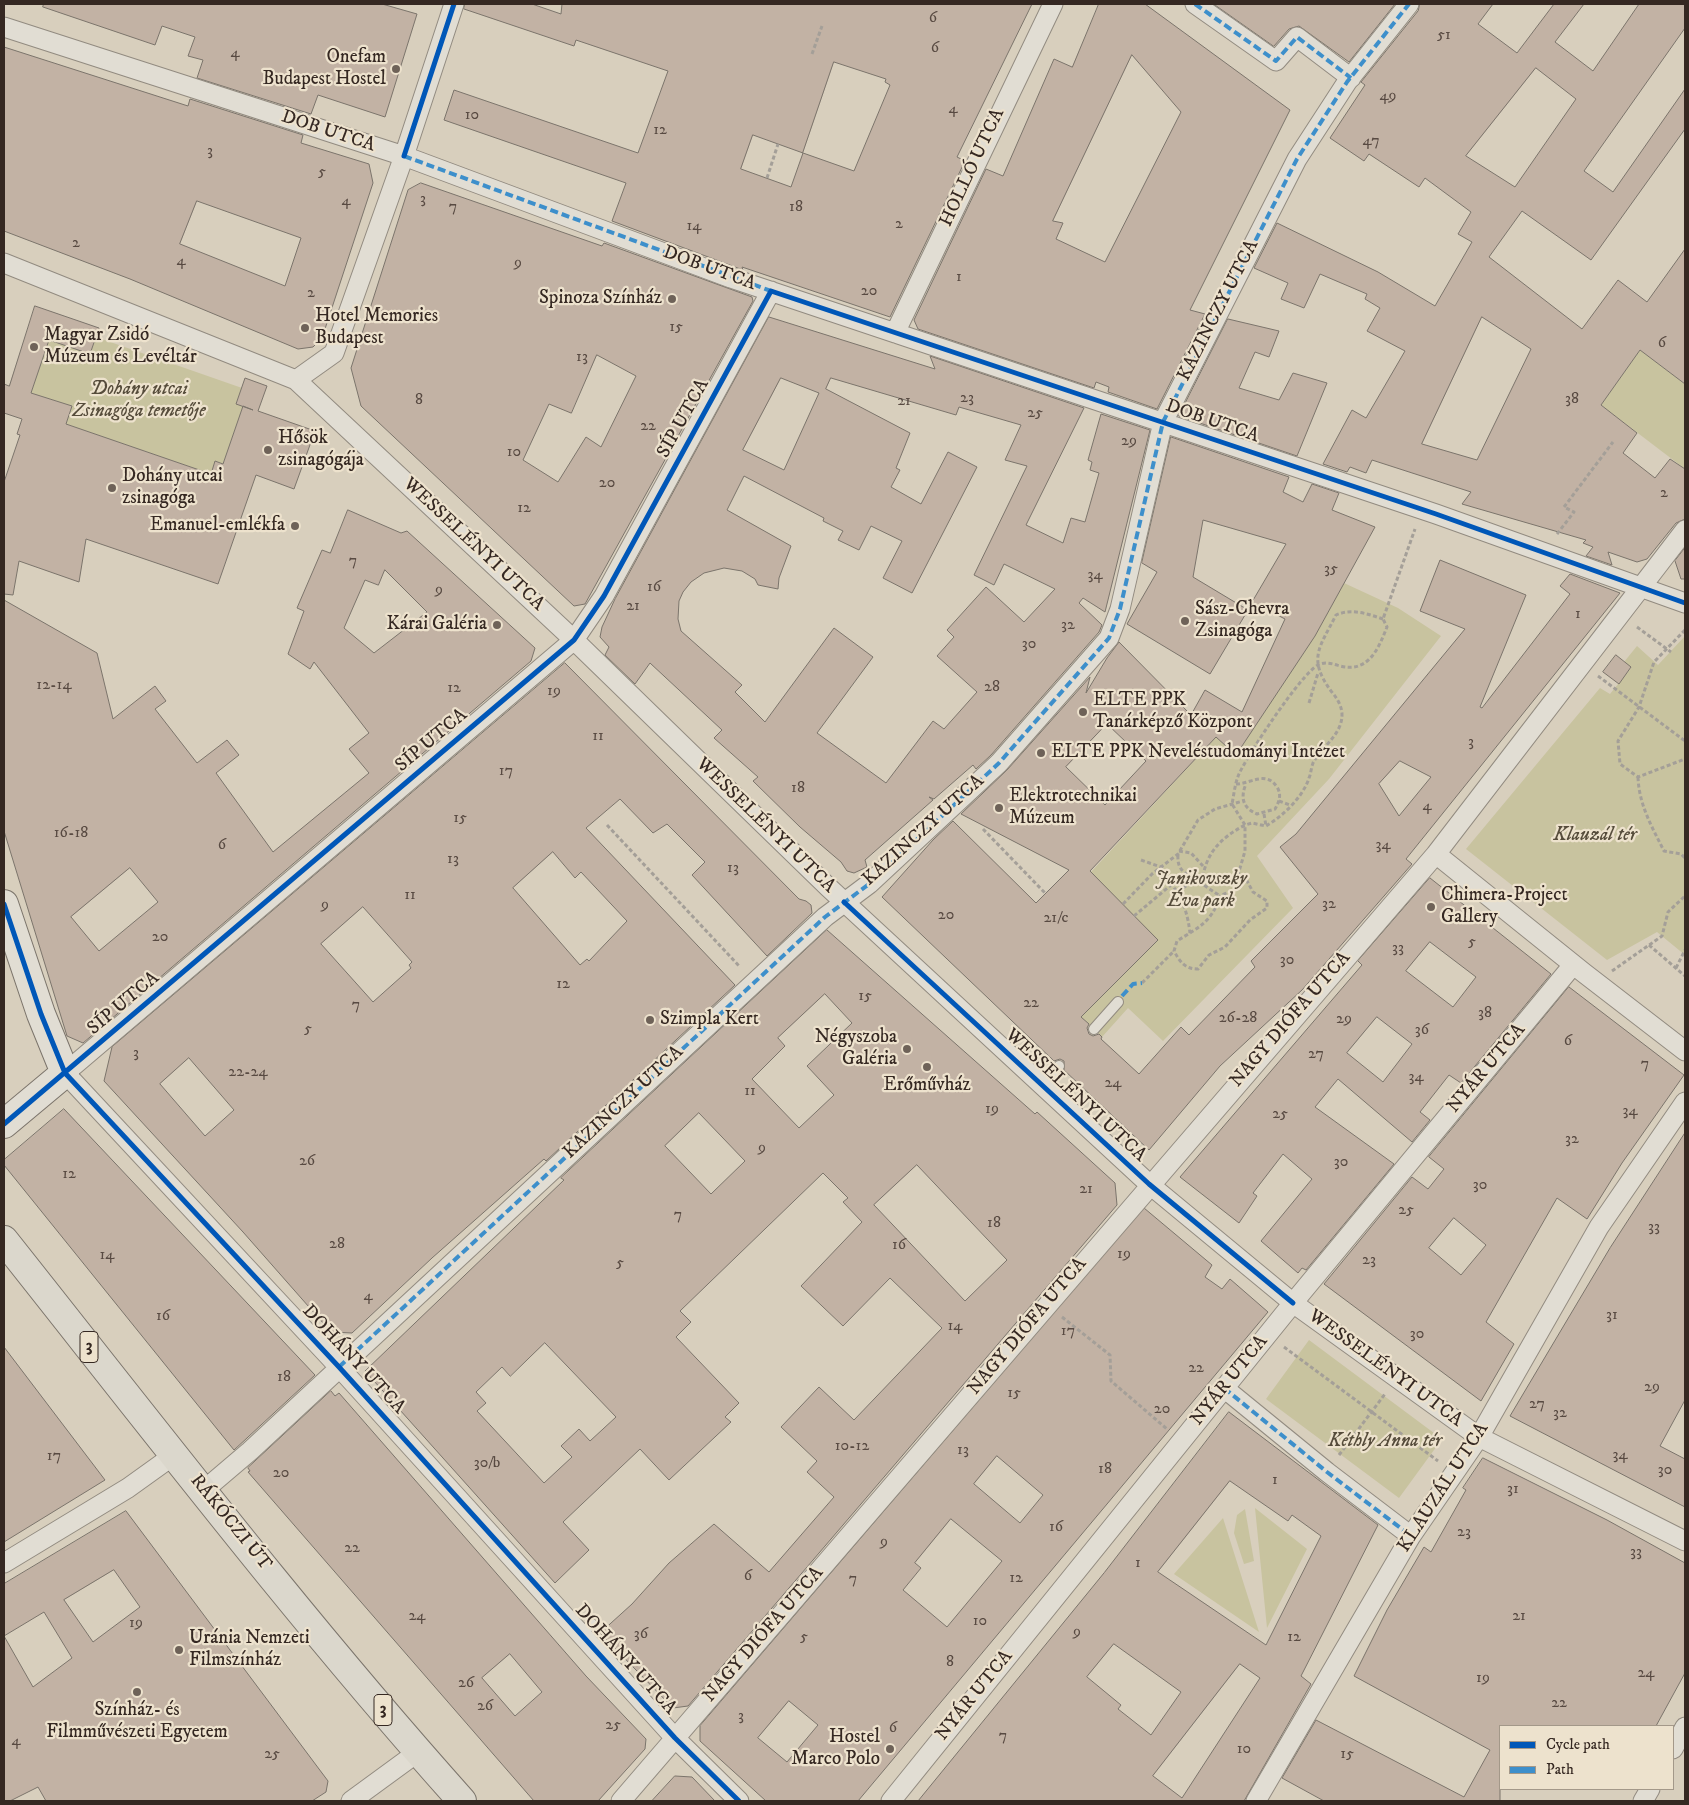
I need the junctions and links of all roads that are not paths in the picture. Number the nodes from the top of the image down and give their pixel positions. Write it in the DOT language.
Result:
graph roads {
  1 [pos="454,4"];
  2 [pos="1053,4"];
  3 [pos="1195,4"];
  4 [pos="1409,4"];
  5 [pos="4,27"];
  6 [pos="1351,78"];
  7 [pos="404,156"];
  8 [pos="4,263"];
  9 [pos="771,291"];
  10 [pos="895,333"];
  11 [pos="296,380"];
  12 [pos="1162,422"];
  13 [pos="1685,530"];
  14 [pos="1641,588"];
  15 [pos="1685,603"];
  16 [pos="574,640"];
  17 [pos="1436,854"];
  18 [pos="844,902"];
  19 [pos="4,904"];
  20 [pos="1573,965"];
  21 [pos="1118,1002"];
  22 [pos="1094,1029"];
  23 [pos="1685,1051"];
  24 [pos="1059,1066"];
  25 [pos="66,1073"];
  26 [pos="1042,1085"];
  27 [pos="1685,1102"];
  28 [pos="4,1124"];
  29 [pos="1149,1184"];
  30 [pos="4,1240"];
  31 [pos="1293,1303"];
  32 [pos="339,1366"];
  33 [pos="1224,1388"];
  34 [pos="1479,1437"];
  35 [pos="174,1455"];
  36 [pos="203,1491"];
  37 [pos="1411,1536"];
  38 [pos="1685,1541"];
  39 [pos="4,1563"];
  40 [pos="1685,1727"];
  41 [pos="675,1738"];
  42 [pos="1674,1747"];
  43 [pos="418,1752"];
  44 [pos="1649,1790"];
  45 [pos="363,1798"];
  46 [pos="462,1801"];
  47 [pos="621,1801"];
  48 [pos="739,1801"];
  49 [pos="891,1801"];
  50 [pos="1256,1801"];
  51 [pos="1643,1801"];
  1 -- 7 [label="street"];
  2 -- 10 [label="street, HOLLÓ UTCA"];
  3 -- 6 [label="street"];
  4 -- 6 [label="street, KAZINCZY UTCA"];
  5 -- 7 [label="street, DOB UTCA"];
  6 -- 12 [label="street, KAZINCZY UTCA"];
  7 -- 9 [label="street, DOB UTCA"];
  7 -- 11 [label="street"];
  8 -- 11 [label="street, WESSELÉNYI UTCA"];
  9 -- 10 [label="street, DOB UTCA"];
  9 -- 16 [label="street, SÍP UTCA"];
  10 -- 12 [label="street, DOB UTCA"];
  11 -- 16 [label="street, WESSELÉNYI UTCA"];
  12 -- 14 [label="street, DOB UTCA"];
  12 -- 18 [label="street, KAZINCZY UTCA"];
  13 -- 14 [label="street"];
  14 -- 15 [label="street"];
  14 -- 17 [label="street"];
  16 -- 18 [label="street, WESSELÉNYI UTCA"];
  16 -- 25 [label="street, SÍP UTCA"];
  17 -- 20 [label="street"];
  17 -- 29 [label="street, NAGY DIÓFA UTCA"];
  18 -- 26 [label="street, WESSELÉNYI UTCA"];
  18 -- 32 [label="street, KAZINCZY UTCA"];
  19 -- 25 [label="street, DOHÁNY UTCA"];
  20 -- 23 [label="street"];
  20 -- 31 [label="street, NYÁR UTCA"];
  21 -- 22 [label="lane"];
  24 -- 26 [label="lane"];
  25 -- 28 [label="street, SÍP UTCA"];
  25 -- 32 [label="street, DOHÁNY UTCA"];
  26 -- 29 [label="street, WESSELÉNYI UTCA"];
  27 -- 34 [label="street, KLAUZÁL UTCA"];
  29 -- 31 [label="street, WESSELÉNYI UTCA"];
  29 -- 41 [label="street, NAGY DIÓFA UTCA"];
  30 -- 35 [label="main road, RÁKÓCZI ÚT / 3"];
  31 -- 33 [label="street, NYÁR UTCA"];
  31 -- 34 [label="street, WESSELÉNYI UTCA"];
  32 -- 36 [label="street, KAZINCZY UTCA"];
  32 -- 41 [label="street, DOHÁNY UTCA"];
  33 -- 37 [label="street"];
  33 -- 49 [label="street, NYÁR UTCA"];
  34 -- 37 [label="street, KLAUZÁL UTCA"];
  34 -- 38 [label="street, WESSELÉNYI UTCA"];
  35 -- 36 [label="main road, RÁKÓCZI ÚT / 3"];
  35 -- 39 [label="street"];
  36 -- 43 [label="main road, RÁKÓCZI ÚT / 3"];
  37 -- 50 [label="street, KLAUZÁL UTCA"];
  40 -- 42 [label="street"];
  41 -- 47 [label="street, NAGY DIÓFA UTCA"];
  41 -- 48 [label="street, DOHÁNY UTCA"];
  43 -- 45 [label="street"];
  43 -- 46 [label="main road, RÁKÓCZI ÚT / 3"];
  44 -- 51 [label="street"];
}
